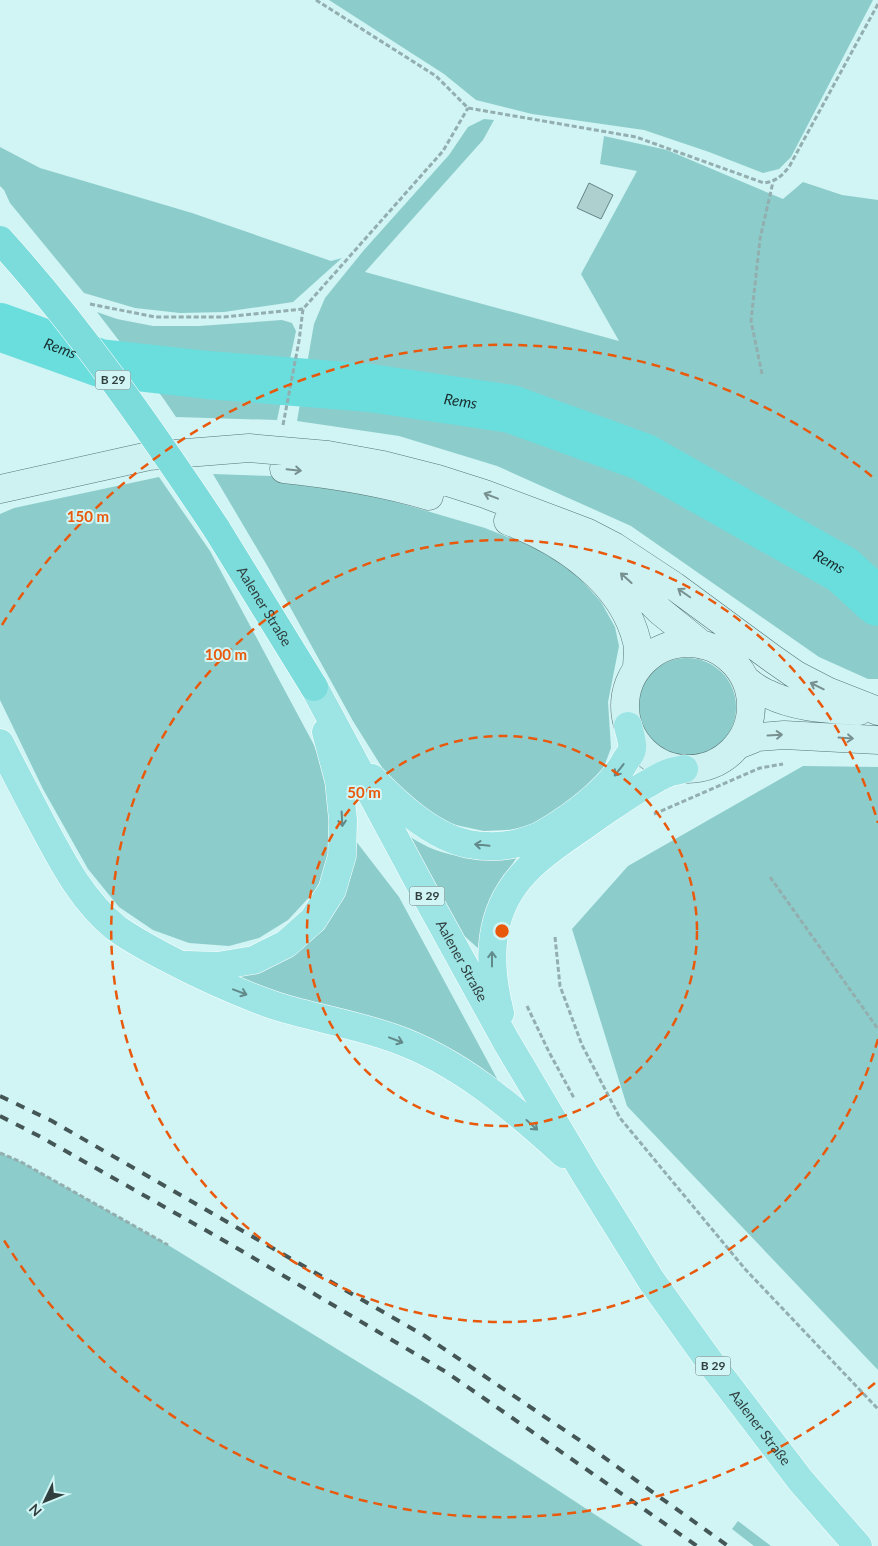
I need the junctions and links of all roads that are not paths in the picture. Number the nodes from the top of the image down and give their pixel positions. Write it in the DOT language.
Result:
graph roads {
  1 [pos="0,240"];
  2 [pos="176,454"];
  3 [pos="0,488"];
  4 [pos="553,520"];
  5 [pos="702,645"];
  6 [pos="638,669"];
  7 [pos="746,680"];
  8 [pos="314,686"];
  9 [pos="878,711"];
  10 [pos="628,726"];
  11 [pos="878,740"];
  12 [pos="0,743"];
  13 [pos="738,745"];
  14 [pos="348,751"];
  15 [pos="684,769"];
  16 [pos="180,965"];
  17 [pos="506,1041"];
  18 [pos="585,1174"];
  19 [pos="858,1546"];
  1 -- 8 [label="highway, Aalener Straße / B 29, bridge"];
  2 -- 3 [label="main road"];
  4 -- 2 [label="main road, one-way"];
  2 -- 6 [label="main road, one-way"];
  5 -- 4 [label="main road, one-way"];
  9 -- 4 [label="main road, one-way"];
  5 -- 6 [label="main road"];
  5 -- 7 [label="main road"];
  6 -- 10 [label="main road"];
  7 -- 9 [label="main road"];
  7 -- 13 [label="main road"];
  8 -- 14 [label="main road, Aalener Straße / B 29"];
  8 -- 16 [label="main road, one-way"];
  10 -- 14 [label="main road, one-way"];
  10 -- 15 [label="main road"];
  13 -- 11 [label="main road, one-way"];
  12 -- 16 [label="main road"];
  13 -- 15 [label="main road"];
  14 -- 17 [label="main road, Aalener Straße / B 29"];
  17 -- 15 [label="main road, one-way"];
  16 -- 18 [label="main road, one-way"];
  17 -- 18 [label="main road, Aalener Straße / B 29"];
  18 -- 19 [label="main road, Aalener Straße / B 29"];
}
